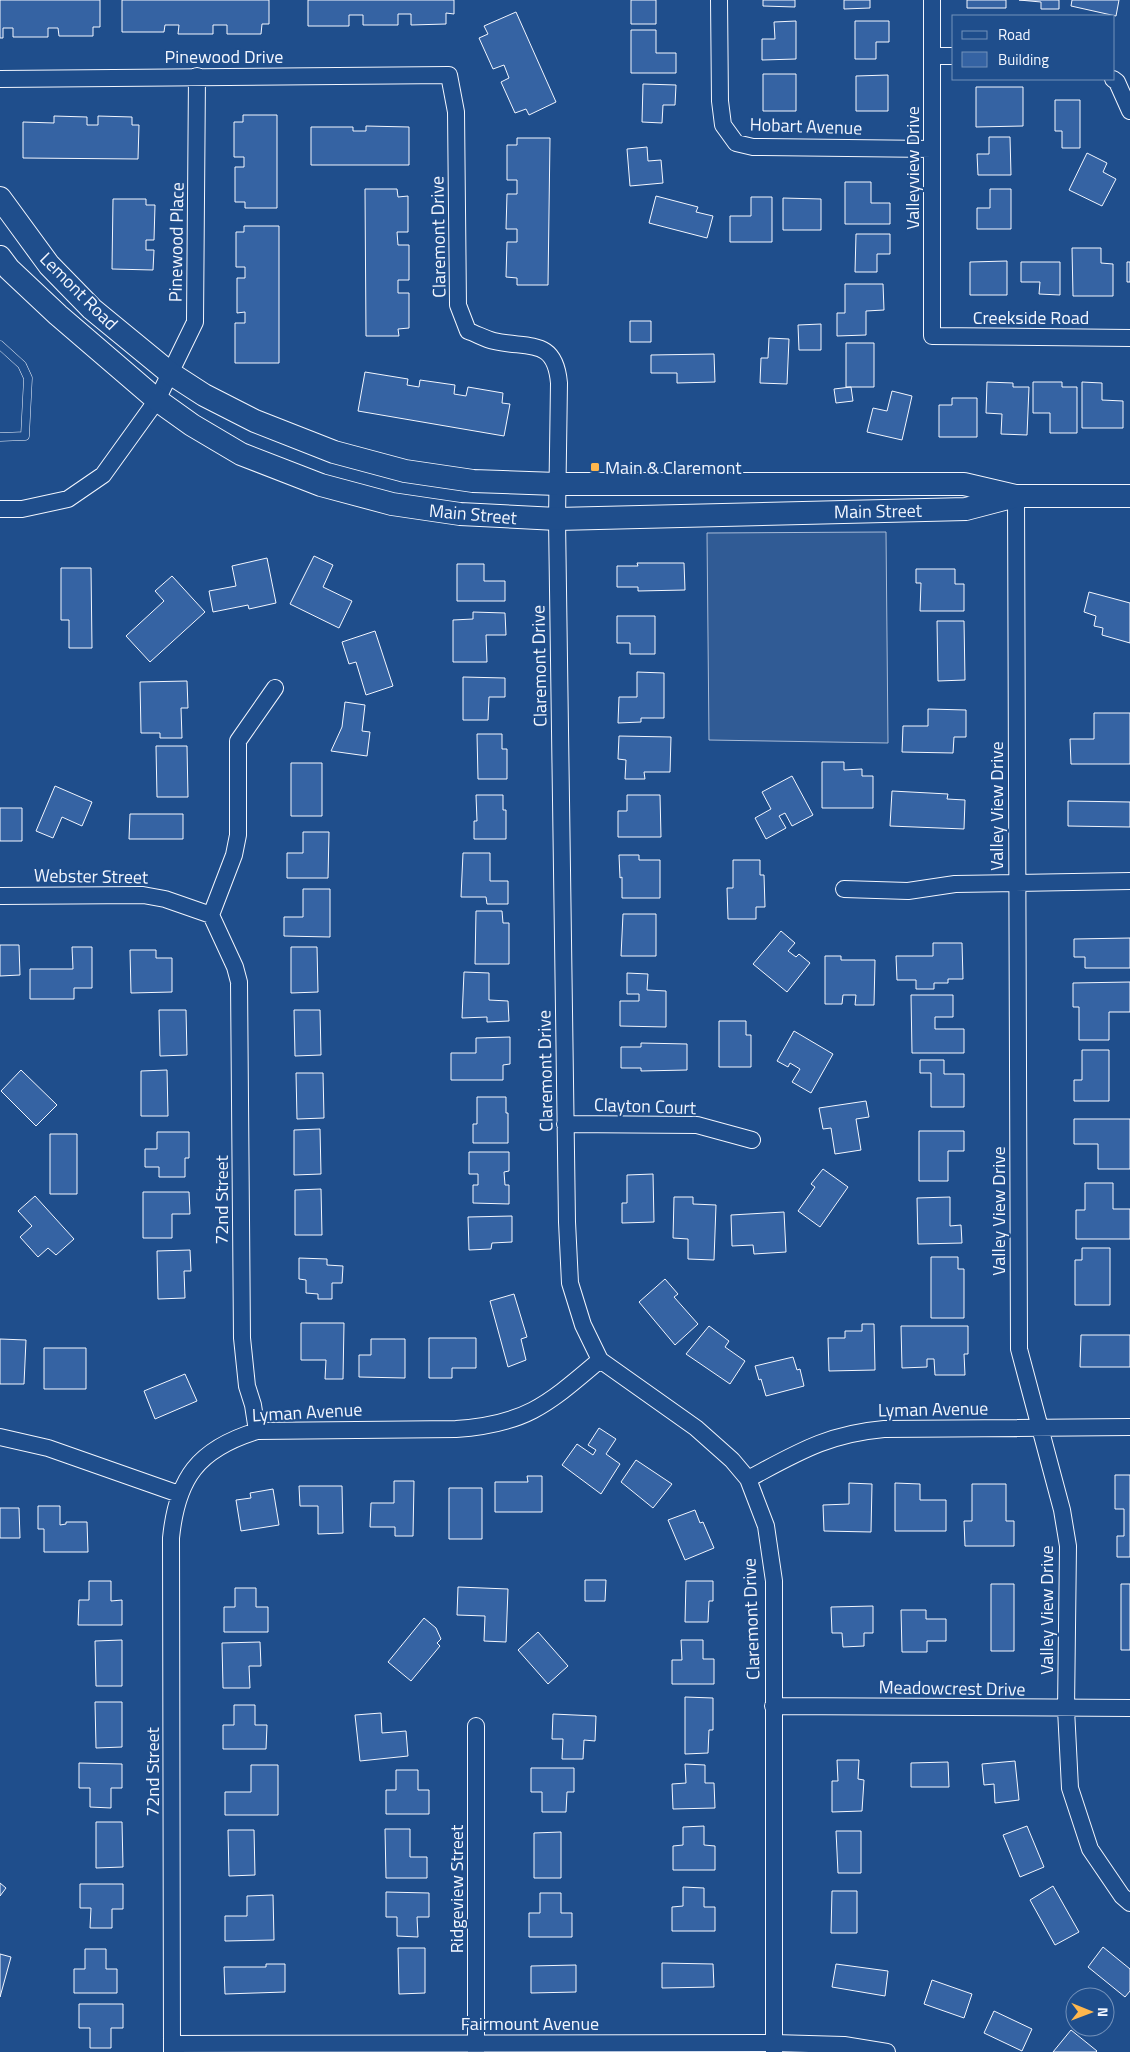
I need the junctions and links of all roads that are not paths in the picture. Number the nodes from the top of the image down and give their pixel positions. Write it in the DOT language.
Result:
graph roads {
  1 [pos="719,0"];
  2 [pos="932,0"];
  3 [pos="932,56"];
  4 [pos="952,56"];
  5 [pos="449,75"];
  6 [pos="198,76"];
  7 [pos="0,79"];
  8 [pos="1114,80"];
  9 [pos="1130,111"];
  10 [pos="932,149"];
  11 [pos="0,198"];
  12 [pos="0,258"];
  13 [pos="932,336"];
  14 [pos="1130,338"];
  15 [pos="0,345"];
  16 [pos="170,373"];
  17 [pos="157,400"];
  18 [pos="0,436"];
  19 [pos="557,484"];
  20 [pos="1016,496"];
  21 [pos="1130,496"];
  22 [pos="0,509"];
  23 [pos="557,519"];
  24 [pos="275,688"];
  25 [pos="1130,881"];
  26 [pos="1016,883"];
  27 [pos="844,889"];
  28 [pos="0,896"];
  29 [pos="211,915"];
  30 [pos="565,1124"];
  31 [pos="752,1140"];
  32 [pos="600,1360"];
  33 [pos="1039,1428"];
  34 [pos="1130,1428"];
  35 [pos="257,1431"];
  36 [pos="0,1437"];
  37 [pos="748,1479"];
  38 [pos="179,1494"];
  39 [pos="773,1706"];
  40 [pos="1130,1708"];
  41 [pos="1066,1709"];
  42 [pos="476,1726"];
  43 [pos="1130,1903"];
  44 [pos="774,2047"];
  45 [pos="172,2048"];
  46 [pos="476,2048"];
  47 [pos="887,2052"];
  1 -- 10 [label="street, Hobart Avenue"];
  2 -- 3 [label="street, Valleyview Drive"];
  3 -- 4 [label="street"];
  3 -- 10 [label="street, Valleyview Drive"];
  5 -- 6 [label="street, Pinewood Drive"];
  5 -- 19 [label="street, Claremont Drive"];
  6 -- 7 [label="street, Pinewood Drive"];
  6 -- 16 [label="street, Pinewood Place"];
  8 -- 9 [label="street"];
  10 -- 13 [label="street, Valleyview Drive"];
  11 -- 16 [label="main road, Lemont Road"];
  12 -- 17 [label="main road, Lemont Road"];
  13 -- 14 [label="street, Creekside Road"];
  15 -- 18 [label="lane"];
  16 -- 17 [label="street, Pinewood Place"];
  16 -- 19 [label="main road, Main Street"];
  17 -- 22 [label="street"];
  17 -- 23 [label="main road, Main Street"];
  19 -- 20 [label="main road, Main Street"];
  19 -- 23 [label="street, Claremont Drive"];
  20 -- 21 [label="main road, Main Street"];
  20 -- 23 [label="main road, Main Street"];
  20 -- 26 [label="street, Valley View Drive"];
  23 -- 30 [label="street, Claremont Drive"];
  24 -- 29 [label="street"];
  25 -- 26 [label="street"];
  26 -- 27 [label="street"];
  26 -- 33 [label="street, Valley View Drive"];
  28 -- 29 [label="street, Webster Street"];
  29 -- 35 [label="street, 72nd Street"];
  30 -- 31 [label="street, Clayton Court"];
  30 -- 32 [label="street, Claremont Drive"];
  32 -- 35 [label="street, Lyman Avenue"];
  32 -- 37 [label="street, Claremont Drive"];
  33 -- 34 [label="street, Lyman Avenue"];
  33 -- 37 [label="street, Lyman Avenue"];
  33 -- 41 [label="street, Valley View Drive"];
  35 -- 38 [label="street, Lyman Avenue"];
  36 -- 38 [label="street"];
  37 -- 39 [label="street, Claremont Drive"];
  38 -- 45 [label="street, 72nd Street"];
  39 -- 41 [label="street, Meadowcrest Drive"];
  39 -- 44 [label="street, Claremont Drive"];
  40 -- 41 [label="street, Meadowcrest Drive"];
  41 -- 43 [label="street, Valley View Drive"];
  42 -- 46 [label="street, Ridgeview Street"];
  44 -- 46 [label="street, Fairmount Avenue"];
  44 -- 47 [label="street, Fairmount Avenue"];
  45 -- 46 [label="street, Fairmount Avenue"];
}
